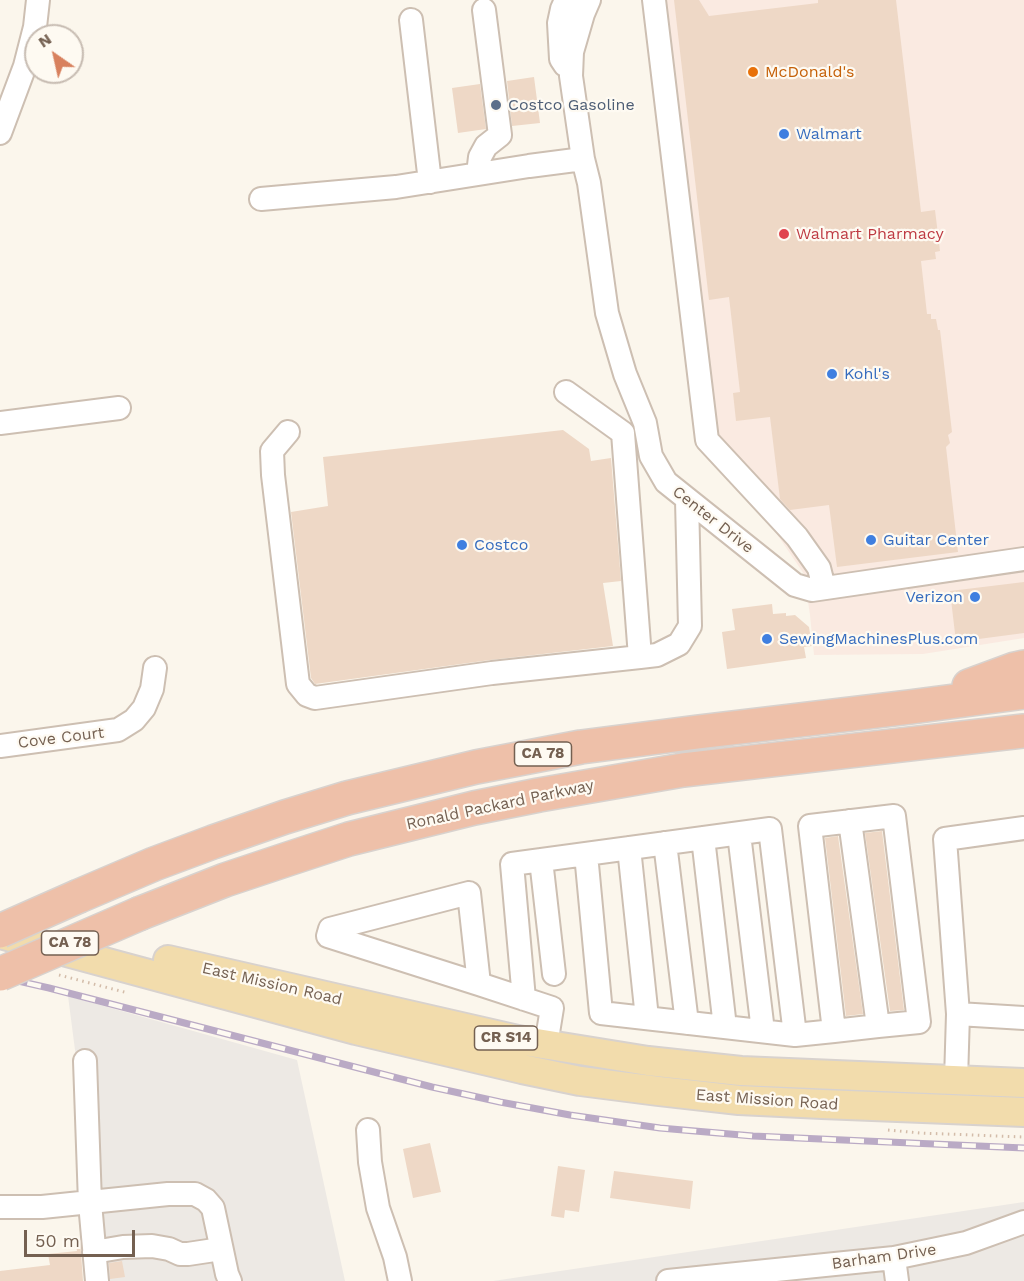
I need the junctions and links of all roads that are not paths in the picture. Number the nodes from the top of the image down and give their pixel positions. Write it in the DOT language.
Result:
graph roads {
  1 [pos="38,0"];
  2 [pos="566,0"];
  3 [pos="589,0"];
  4 [pos="654,0"];
  5 [pos="484,10"];
  6 [pos="411,20"];
  7 [pos="571,76"];
  8 [pos="0,133"];
  9 [pos="583,159"];
  10 [pos="478,174"];
  11 [pos="430,182"];
  12 [pos="261,199"];
  13 [pos="566,392"];
  14 [pos="119,408"];
  15 [pos="0,423"];
  16 [pos="288,432"];
  17 [pos="687,500"];
  18 [pos="1024,559"];
  19 [pos="825,588"];
  20 [pos="640,657"];
  21 [pos="1024,667"];
  22 [pos="155,668"];
  23 [pos="1024,692"];
  24 [pos="910,707"];
  25 [pos="1024,731"];
  26 [pos="0,746"];
  27 [pos="837,752"];
  28 [pos="1024,753"];
  29 [pos="850,821"];
  30 [pos="1024,828"];
  31 [pos="739,834"];
  32 [pos="703,838"];
  33 [pos="665,843"];
  34 [pos="629,849"];
  35 [pos="586,855"];
  36 [pos="541,860"];
  37 [pos="0,915"];
  38 [pos="0,932"];
  39 [pos="0,974"];
  40 [pos="554,974"];
  41 [pos="479,984"];
  42 [pos="524,999"];
  43 [pos="958,1014"];
  44 [pos="647,1018"];
  45 [pos="1024,1018"];
  46 [pos="687,1023"];
  47 [pos="878,1026"];
  48 [pos="724,1027"];
  49 [pos="763,1031"];
  50 [pos="834,1031"];
  51 [pos="795,1035"];
  52 [pos="546,1045"];
  53 [pos="85,1061"];
  54 [pos="512,1066"];
  55 [pos="956,1080"];
  56 [pos="1024,1083"];
  57 [pos="1024,1112"];
  58 [pos="368,1130"];
  59 [pos="90,1203"];
  60 [pos="0,1207"];
  61 [pos="1024,1222"];
  62 [pos="221,1249"];
  63 [pos="94,1252"];
  64 [pos="894,1258"];
  65 [pos="772,1276"];
  66 [pos="97,1281"];
  67 [pos="230,1281"];
  68 [pos="400,1281"];
  69 [pos="678,1281"];
  70 [pos="897,1281"];
  1 -- 8 [label="street"];
  2 -- 7 [label="street, Center Drive"];
  3 -- 7 [label="street, Center Drive"];
  4 -- 19 [label="street"];
  5 -- 10 [label="street"];
  6 -- 11 [label="street"];
  7 -- 9 [label="street, Center Drive"];
  9 -- 10 [label="street"];
  9 -- 17 [label="street, Center Drive"];
  10 -- 11 [label="street"];
  11 -- 12 [label="street"];
  13 -- 20 [label="street"];
  14 -- 15 [label="street"];
  16 -- 20 [label="street"];
  17 -- 19 [label="street, Center Drive"];
  17 -- 20 [label="street"];
  18 -- 19 [label="street, Center Drive"];
  21 -- 24 [label="highway"];
  22 -- 26 [label="street, Cove Court"];
  23 -- 24 [label="highway, CA 78"];
  24 -- 38 [label="highway, CA 78, bridge"];
  25 -- 27 [label="highway, Ronald Packard Parkway / CA 78"];
  27 -- 28 [label="highway"];
  27 -- 39 [label="highway, Ronald Packard Parkway / CA 78, bridge"];
  29 -- 47 [label="street"];
  29 -- 47 [label="street"];
  29 -- 50 [label="street"];
  30 -- 43 [label="street"];
  31 -- 32 [label="street"];
  31 -- 49 [label="street"];
  31 -- 51 [label="street"];
  32 -- 33 [label="street"];
  32 -- 48 [label="street"];
  33 -- 34 [label="street"];
  33 -- 46 [label="street"];
  34 -- 35 [label="street"];
  34 -- 44 [label="street"];
  35 -- 36 [label="street"];
  35 -- 44 [label="street"];
  36 -- 40 [label="street"];
  36 -- 42 [label="street"];
  37 -- 52 [label="main road, East Mission Road / CR S14"];
  38 -- 54 [label="main road, East Mission Road / CR S14"];
  41 -- 41 [label="street"];
  41 -- 42 [label="street"];
  42 -- 52 [label="street"];
  43 -- 45 [label="street"];
  43 -- 55 [label="street"];
  44 -- 46 [label="street"];
  46 -- 48 [label="street"];
  47 -- 50 [label="street"];
  48 -- 49 [label="street"];
  49 -- 51 [label="street"];
  50 -- 51 [label="street"];
  52 -- 54 [label="main road"];
  52 -- 55 [label="main road, East Mission Road / CR S14"];
  53 -- 59 [label="street"];
  54 -- 57 [label="main road, East Mission Road / CR S14"];
  55 -- 56 [label="main road, East Mission Road / CR S14"];
  58 -- 68 [label="street"];
  59 -- 60 [label="street"];
  59 -- 62 [label="street"];
  59 -- 63 [label="street"];
  61 -- 64 [label="street, Barham Drive"];
  62 -- 63 [label="street"];
  62 -- 67 [label="street"];
  63 -- 66 [label="street"];
  64 -- 65 [label="street, Barham Drive"];
  64 -- 70 [label="street"];
  65 -- 69 [label="street, Barham Drive"];
}
